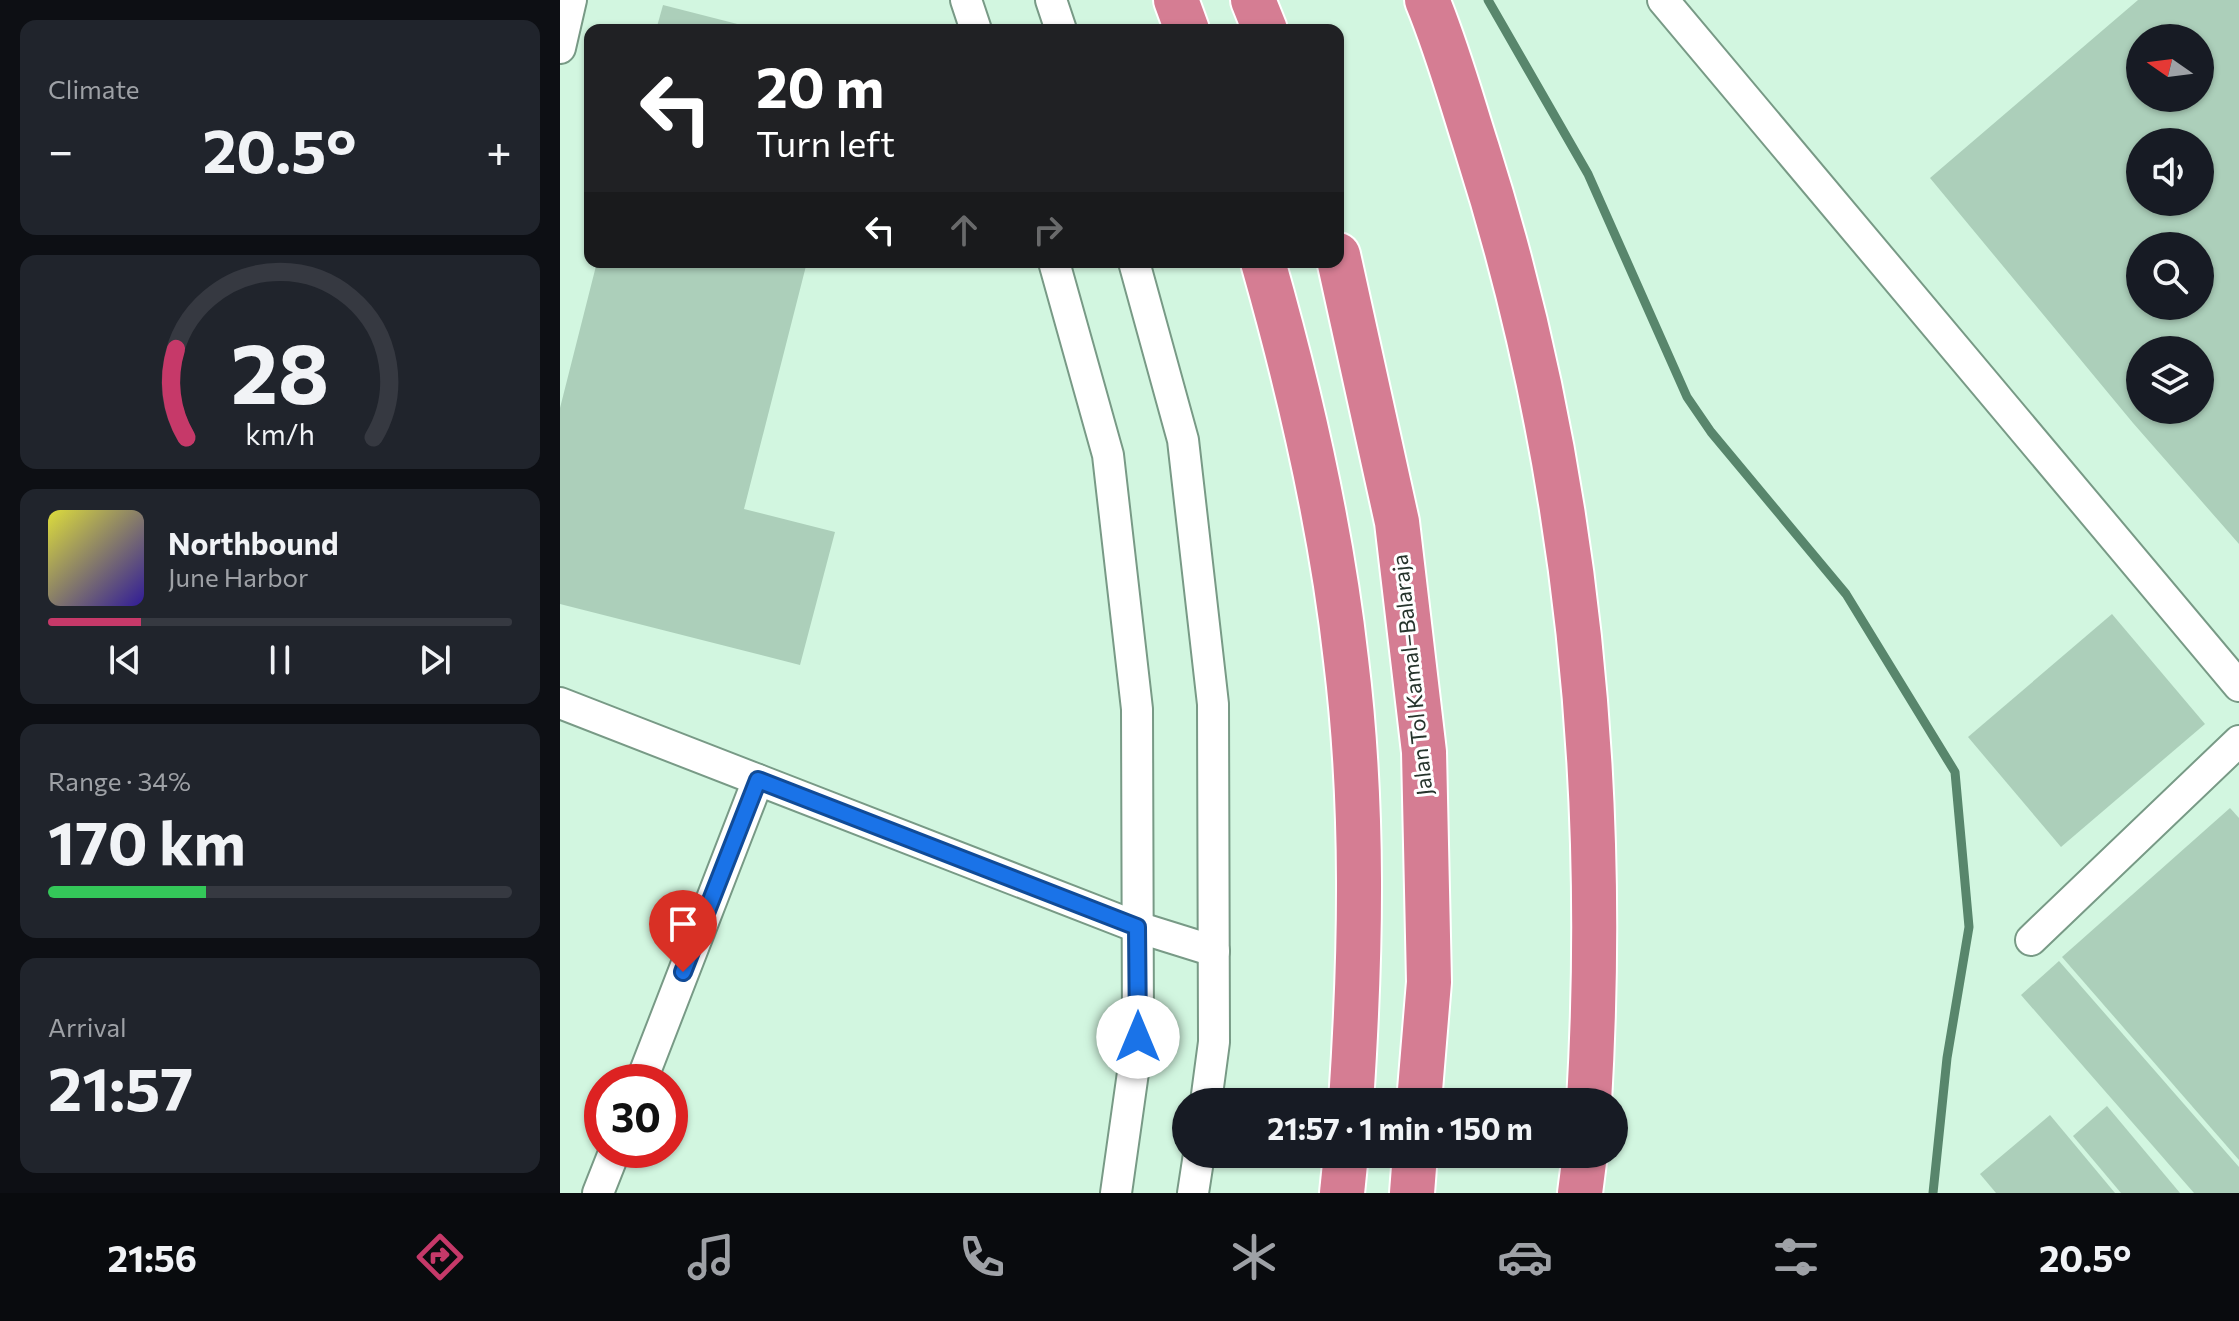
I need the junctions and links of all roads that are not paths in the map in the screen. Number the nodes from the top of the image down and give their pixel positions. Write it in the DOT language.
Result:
graph roads {
  1 [pos="571,0"];
  2 [pos="966,0"];
  3 [pos="1051,0"];
  4 [pos="1176,0"];
  5 [pos="1253,0"];
  6 [pos="1427,0"];
  7 [pos="1663,0"];
  8 [pos="974,24"];
  9 [pos="1059,24"];
  10 [pos="1185,24"];
  11 [pos="1263,24"];
  12 [pos="560,48"];
  13 [pos="1056,268"];
  14 [pos="1136,268"];
  15 [pos="1265,268"];
  16 [pos="1341,268"];
  17 [pos="2239,686"];
  18 [pos="560,703"];
  19 [pos="2239,741"];
  20 [pos="758,780"];
  21 [pos="1137,927"];
  22 [pos="2031,940"];
  23 [pos="1214,951"];
  24 [pos="648,1064"];
  25 [pos="1208,1088"];
  26 [pos="1352,1088"];
  27 [pos="1420,1088"];
  28 [pos="1590,1088"];
  29 [pos="608,1168"];
  30 [pos="1197,1168"];
  31 [pos="1345,1168"];
  32 [pos="1414,1168"];
  33 [pos="1583,1168"];
  34 [pos="598,1193"];
  35 [pos="1116,1193"];
  36 [pos="1193,1193"];
  37 [pos="1342,1193"];
  38 [pos="1412,1193"];
  39 [pos="1580,1193"];
  1 -- 12 [label="street"];
  2 -- 8 [label="street"];
  3 -- 9 [label="street"];
  4 -- 10 [label="highway"];
  5 -- 11 [label="highway"];
  6 -- 28 [label="highway"];
  7 -- 17 [label="street"];
  13 -- 21 [label="street"];
  14 -- 23 [label="street"];
  15 -- 26 [label="highway"];
  16 -- 27 [label="highway, Jalan Tol Kamal–Balaraja"];
  18 -- 20 [label="street"];
  19 -- 22 [label="street"];
  20 -- 21 [label="street"];
  20 -- 24 [label="street"];
  21 -- 23 [label="street"];
  21 -- 35 [label="street"];
  23 -- 25 [label="street"];
  29 -- 34 [label="street"];
  30 -- 36 [label="street"];
  31 -- 37 [label="highway"];
  32 -- 38 [label="highway"];
  33 -- 39 [label="highway"];
}
